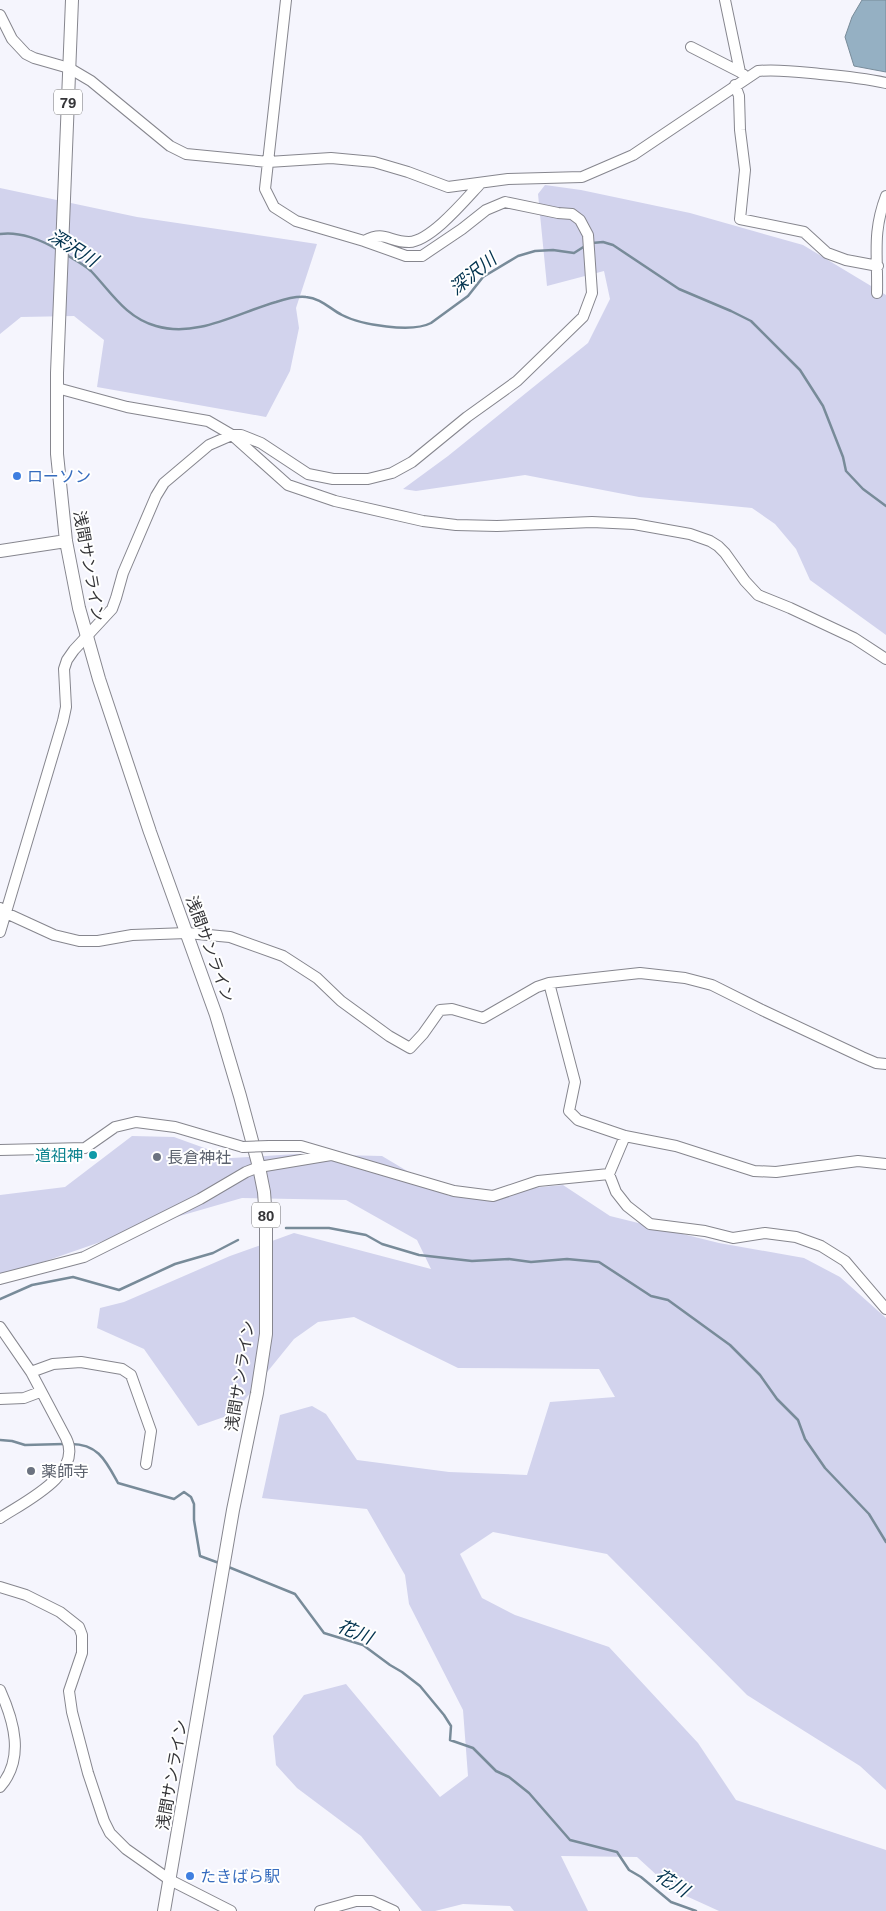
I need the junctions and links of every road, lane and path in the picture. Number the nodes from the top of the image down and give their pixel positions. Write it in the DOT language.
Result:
graph roads {
  1 [pos="72,0"];
  2 [pos="286,0"];
  3 [pos="725,0"];
  4 [pos="0,14"];
  5 [pos="691,47"];
  6 [pos="69,68"];
  7 [pos="743,75"];
  8 [pos="886,83"];
  9 [pos="735,85"];
  10 [pos="268,162"];
  11 [pos="480,184"];
  12 [pos="886,196"];
  13 [pos="364,241"];
  14 [pos="878,266"];
  15 [pos="877,293"];
  16 [pos="57,388"];
  17 [pos="232,435"];
  18 [pos="66,541"];
  19 [pos="0,552"];
  20 [pos="86,637"];
  21 [pos="886,660"];
  22 [pos="3,910"];
  23 [pos="0,932"];
  24 [pos="187,933"];
  25 [pos="549,984"];
  26 [pos="886,1064"];
  27 [pos="625,1136"];
  28 [pos="0,1150"];
  29 [pos="331,1155"];
  30 [pos="886,1164"];
  31 [pos="259,1167"];
  32 [pos="609,1174"];
  33 [pos="0,1280"];
  34 [pos="886,1309"];
  35 [pos="0,1327"];
  36 [pos="30,1372"];
  37 [pos="40,1392"];
  38 [pos="0,1399"];
  39 [pos="146,1464"];
  40 [pos="0,1518"];
  41 [pos="0,1587"];
  42 [pos="0,1690"];
  43 [pos="0,1787"];
  44 [pos="170,1880"];
  45 [pos="164,1911"];
  46 [pos="231,1911"];
  47 [pos="320,1911"];
  48 [pos="394,1911"];
  1 -- 6 [label="main road, 浅間サンライン / 79"];
  2 -- 10 [label="street"];
  3 -- 7 [label="street"];
  4 -- 6 [label="street"];
  5 -- 7 [label="street"];
  6 -- 10 [label="street"];
  6 -- 16 [label="main road, 浅間サンライン / 79"];
  7 -- 8 [label="street"];
  7 -- 9 [label="street"];
  9 -- 11 [label="street"];
  9 -- 14 [label="street"];
  10 -- 11 [label="street"];
  10 -- 13 [label="street"];
  11 -- 13 [label="street"];
  12 -- 14 [label="street"];
  13 -- 17 [label="street"];
  14 -- 15 [label="street"];
  16 -- 17 [label="street"];
  16 -- 18 [label="main road, 浅間サンライン / 79"];
  17 -- 20 [label="street"];
  17 -- 21 [label="street"];
  18 -- 19 [label="main road"];
  18 -- 20 [label="main road, 浅間サンライン / 80"];
  20 -- 22 [label="street"];
  20 -- 24 [label="main road, 浅間サンライン / 80"];
  22 -- 23 [label="street"];
  22 -- 24 [label="street"];
  24 -- 25 [label="street"];
  24 -- 31 [label="main road, 浅間サンライン / 80"];
  25 -- 26 [label="street"];
  25 -- 27 [label="street"];
  27 -- 30 [label="street"];
  27 -- 32 [label="street"];
  28 -- 29 [label="street, bridge"];
  29 -- 31 [label="street"];
  29 -- 32 [label="street"];
  31 -- 33 [label="street"];
  31 -- 44 [label="main road, 浅間サンライン / 80"];
  32 -- 34 [label="street"];
  35 -- 36 [label="street"];
  36 -- 37 [label="street"];
  36 -- 39 [label="street"];
  37 -- 38 [label="street"];
  37 -- 40 [label="street"];
  41 -- 44 [label="street"];
  42 -- 43 [label="street"];
  44 -- 45 [label="main road, 浅間サンライン / 80"];
  44 -- 46 [label="street"];
  47 -- 48 [label="street"];
}
